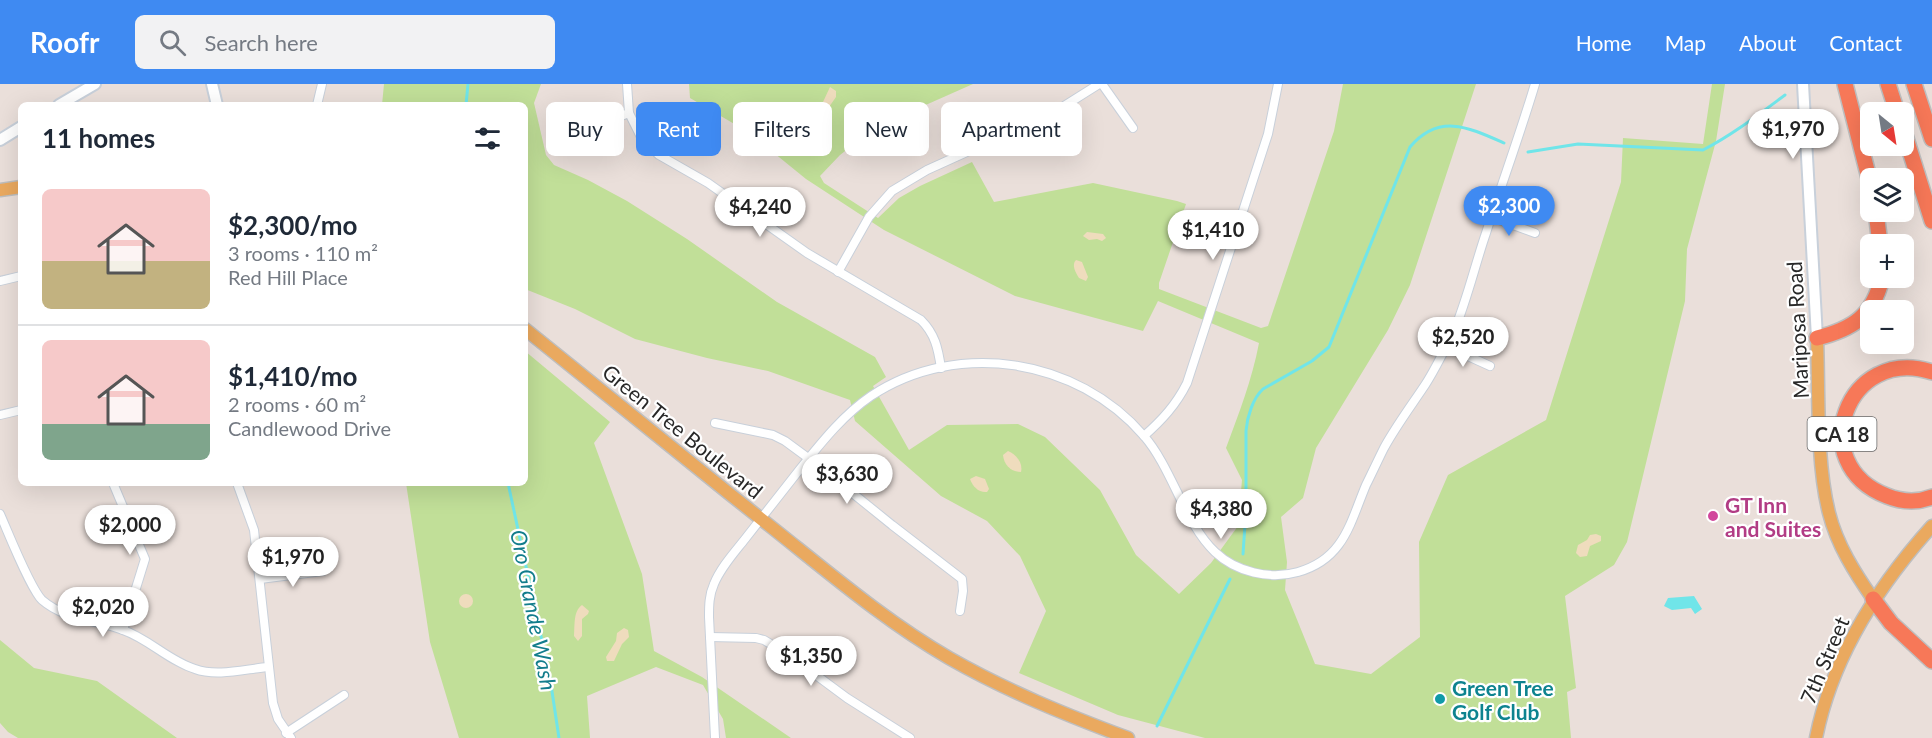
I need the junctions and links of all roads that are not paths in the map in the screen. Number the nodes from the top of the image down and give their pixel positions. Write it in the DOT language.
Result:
graph roads {
  1 [pos="95,84"];
  2 [pos="212,84"];
  3 [pos="322,84"];
  4 [pos="627,84"];
  5 [pos="1101,84"];
  6 [pos="1278,84"];
  7 [pos="1535,84"];
  8 [pos="1803,84"];
  9 [pos="1845,84"];
  10 [pos="1888,84"];
  11 [pos="1915,84"];
  12 [pos="64,102"];
  13 [pos="217,102"];
  14 [pos="318,102"];
  15 [pos="1894,102"];
  16 [pos="629,113"];
  17 [pos="624,115"];
  18 [pos="1932,124"];
  19 [pos="1132,128"];
  20 [pos="18,129"];
  21 [pos="1932,139"];
  22 [pos="0,140"];
  23 [pos="1911,156"];
  24 [pos="1866,168"];
  25 [pos="18,187"];
  26 [pos="0,190"];
  27 [pos="1491,217"];
  28 [pos="1932,222"];
  29 [pos="1535,233"];
  30 [pos="838,272"];
  31 [pos="18,277"];
  32 [pos="0,281"];
  33 [pos="1880,288"];
  34 [pos="528,331"];
  35 [pos="1817,338"];
  36 [pos="1446,346"];
  37 [pos="1490,366"];
  38 [pos="941,368"];
  39 [pos="1932,372"];
  40 [pos="18,411"];
  41 [pos="0,415"];
  42 [pos="715,423"];
  43 [pos="1144,436"];
  44 [pos="809,458"];
  45 [pos="114,486"];
  46 [pos="238,486"];
  47 [pos="1932,497"];
  48 [pos="0,514"];
  49 [pos="761,519"];
  50 [pos="1932,526"];
  51 [pos="4,532"];
  52 [pos="323,571"];
  53 [pos="260,579"];
  54 [pos="1873,599"];
  55 [pos="960,611"];
  56 [pos="123,630"];
  57 [pos="710,637"];
  58 [pos="1932,661"];
  59 [pos="268,667"];
  60 [pos="344,694"];
  61 [pos="288,736"];
  62 [pos="715,738"];
  63 [pos="910,738"];
  64 [pos="1128,738"];
  65 [pos="1816,738"];
  1 -- 12 [label="main road"];
  2 -- 13 [label="main road"];
  3 -- 14 [label="street"];
  4 -- 16 [label="street"];
  5 -- 19 [label="street"];
  5 -- 30 [label="street"];
  6 -- 43 [label="street"];
  7 -- 27 [label="street"];
  8 -- 35 [label="main road, Mariposa Road"];
  9 -- 24 [label="highway"];
  10 -- 15 [label="highway"];
  11 -- 18 [label="highway"];
  11 -- 21 [label="highway"];
  16 -- 17 [label="street"];
  16 -- 30 [label="street"];
  20 -- 22 [label="main road"];
  23 -- 28 [label="highway"];
  25 -- 26 [label="main road"];
  27 -- 29 [label="street"];
  27 -- 36 [label="street"];
  30 -- 38 [label="street"];
  31 -- 32 [label="street"];
  33 -- 35 [label="highway"];
  34 -- 49 [label="main road, Green Tree Boulevard"];
  35 -- 54 [label="main road, Mariposa Road"];
  36 -- 37 [label="street"];
  36 -- 43 [label="street"];
  38 -- 43 [label="street"];
  38 -- 44 [label="street"];
  39 -- 47 [label="highway, CA 18"];
  40 -- 41 [label="street"];
  42 -- 44 [label="street"];
  44 -- 49 [label="street"];
  44 -- 55 [label="street"];
  45 -- 56 [label="street"];
  46 -- 53 [label="street"];
  48 -- 51 [label="street"];
  49 -- 57 [label="street"];
  49 -- 64 [label="main road, Green Tree Boulevard"];
  50 -- 54 [label="main road, 7th Street"];
  51 -- 56 [label="street"];
  52 -- 53 [label="street"];
  53 -- 59 [label="street"];
  54 -- 58 [label="highway"];
  54 -- 65 [label="main road, 7th Street"];
  56 -- 59 [label="street"];
  57 -- 62 [label="street"];
  57 -- 63 [label="street"];
  59 -- 61 [label="street"];
  60 -- 61 [label="street"];
}
